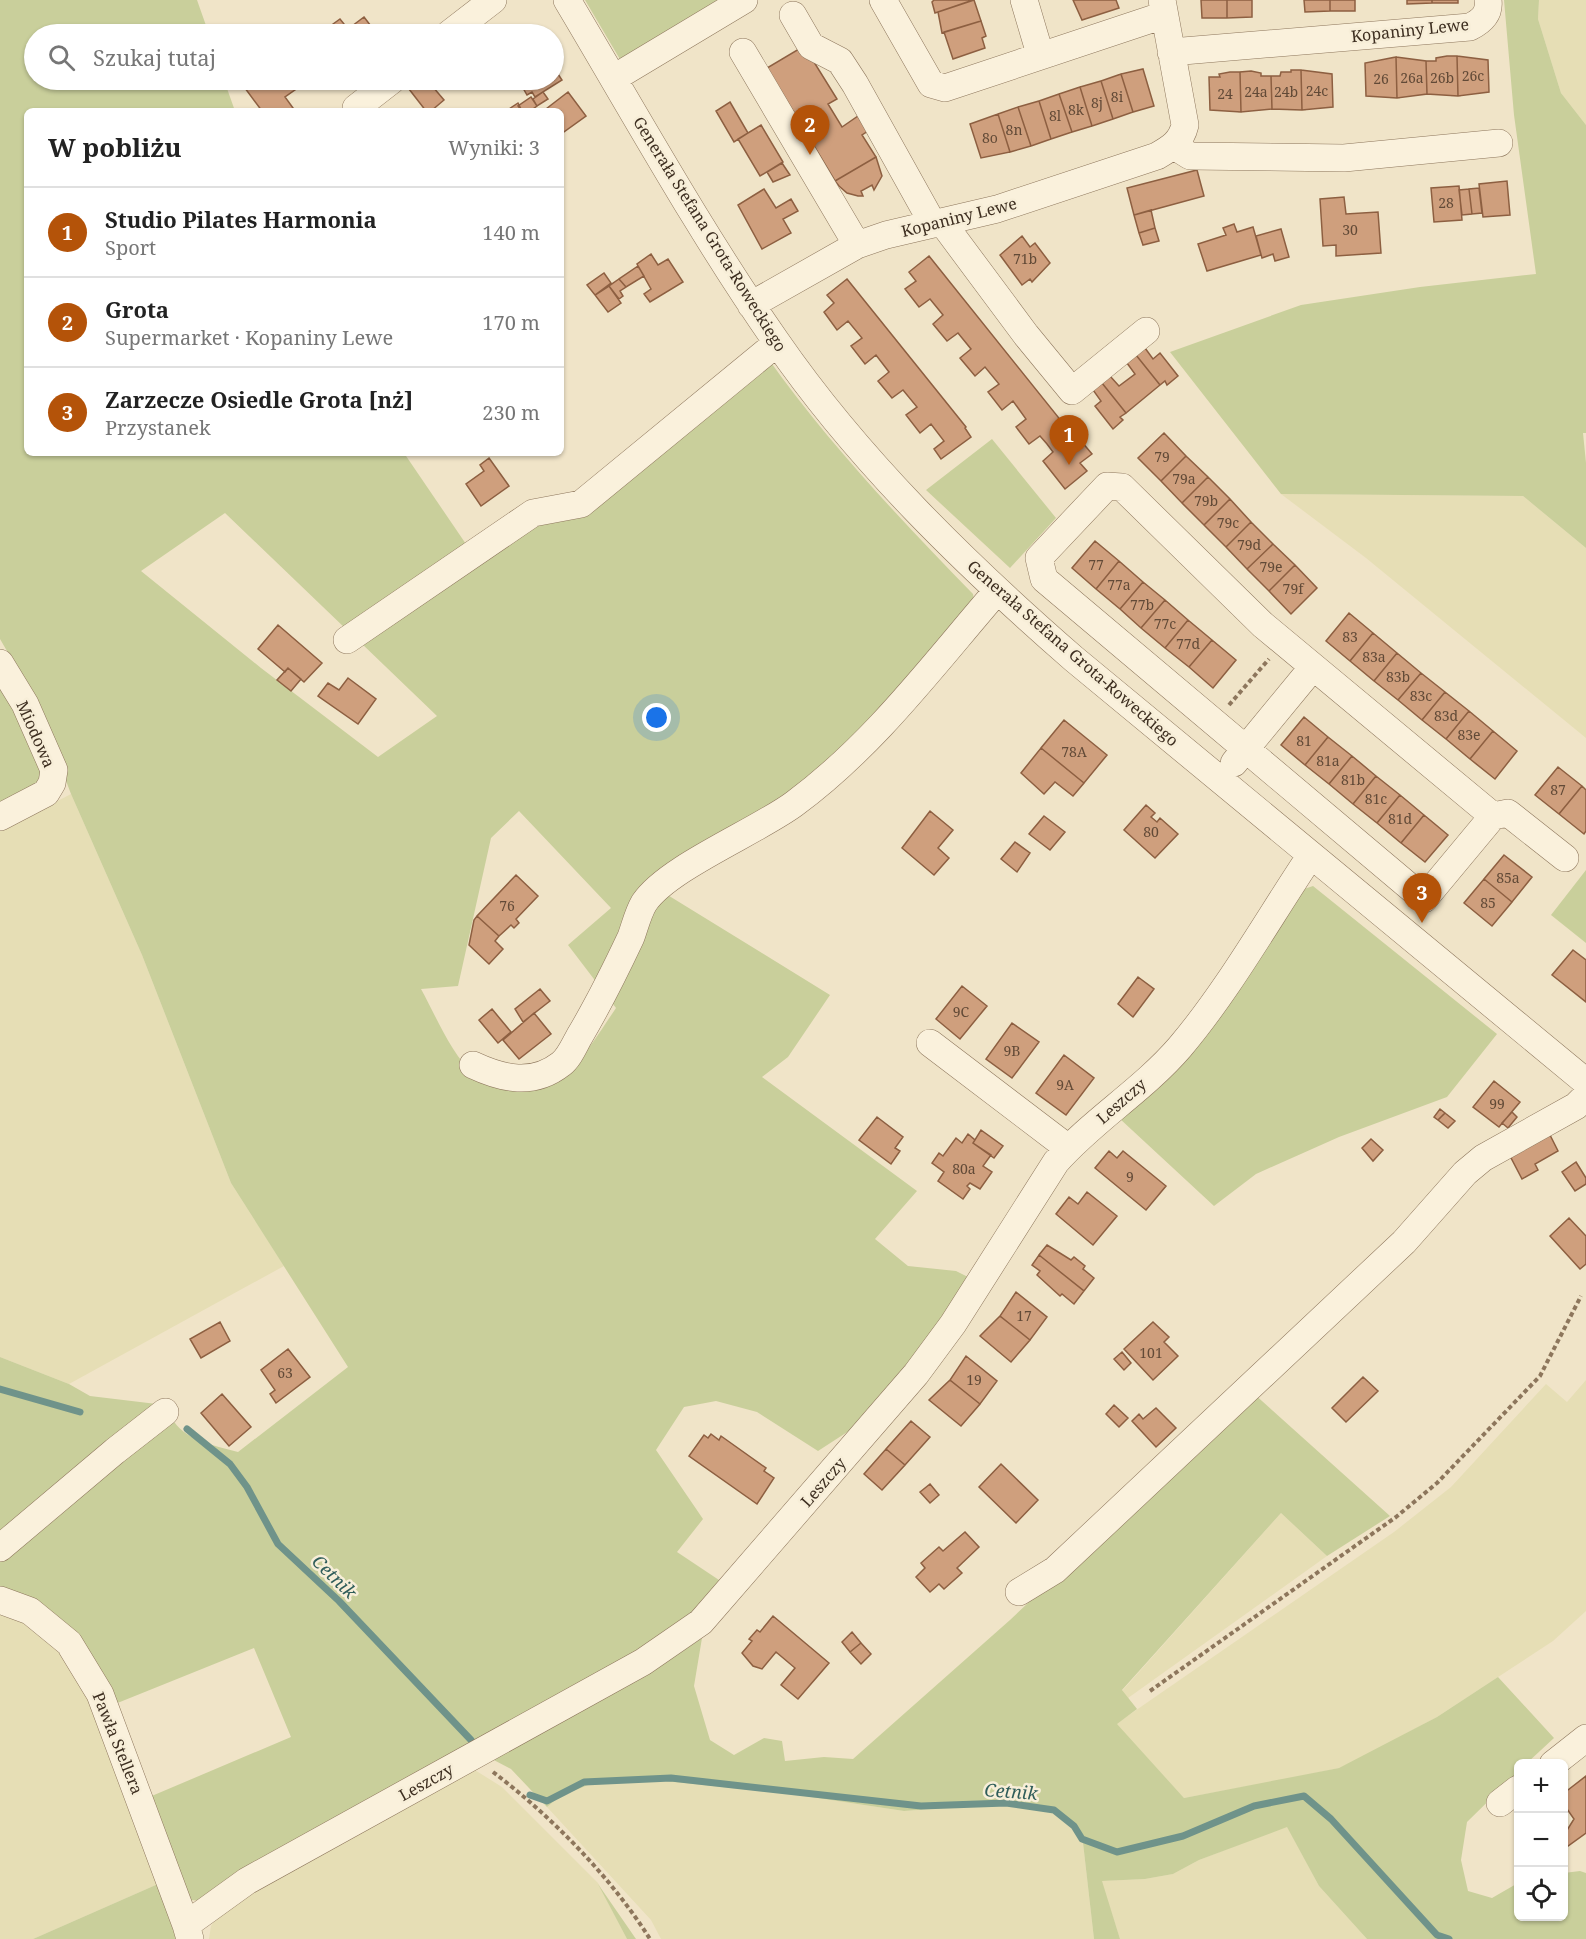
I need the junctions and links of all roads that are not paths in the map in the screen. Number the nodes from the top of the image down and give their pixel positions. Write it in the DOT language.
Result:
graph roads {
  1 [pos="493,0"];
  2 [pos="567,0"];
  3 [pos="744,0"];
  4 [pos="883,0"];
  5 [pos="1024,0"];
  6 [pos="1488,0"];
  7 [pos="1163,8"];
  8 [pos="793,15"];
  9 [pos="462,24"];
  10 [pos="743,52"];
  11 [pos="1172,52"];
  12 [pos="1040,54"];
  13 [pos="614,78"];
  14 [pos="379,90"];
  15 [pos="356,108"];
  16 [pos="1499,143"];
  17 [pos="1174,146"];
  18 [pos="937,223"];
  19 [pos="857,245"];
  20 [pos="751,305"];
  21 [pos="1146,331"];
  22 [pos="777,343"];
  23 [pos="997,591"];
  24 [pos="347,640"];
  25 [pos="0,663"];
  26 [pos="1313,667"];
  27 [pos="1245,749"];
  28 [pos="1220,780"];
  29 [pos="1492,816"];
  30 [pos="0,817"];
  31 [pos="1311,855"];
  32 [pos="1565,858"];
  33 [pos="930,1043"];
  34 [pos="473,1065"];
  35 [pos="1586,1082"];
  36 [pos="1586,1096"];
  37 [pos="1068,1148"];
  38 [pos="165,1412"];
  39 [pos="0,1548"];
  40 [pos="1019,1593"];
  41 [pos="0,1600"];
  42 [pos="1586,1738"];
  43 [pos="1559,1759"];
  44 [pos="188,1932"];
  1 -- 9 [label="street"];
  2 -- 13 [label="street, Generała Stefana Grota-Roweckiego"];
  3 -- 13 [label="street"];
  4 -- 12 [label="street"];
  5 -- 12 [label="street"];
  6 -- 11 [label="street, Kopaniny Lewe"];
  7 -- 11 [label="street"];
  7 -- 12 [label="street"];
  8 -- 18 [label="street"];
  10 -- 19 [label="street"];
  11 -- 17 [label="street"];
  13 -- 20 [label="street, Generała Stefana Grota-Roweckiego"];
  14 -- 15 [label="street"];
  16 -- 17 [label="street"];
  17 -- 18 [label="street, Kopaniny Lewe"];
  18 -- 19 [label="street, Kopaniny Lewe"];
  18 -- 21 [label="street"];
  19 -- 20 [label="street, Kopaniny Lewe"];
  20 -- 22 [label="street, Generała Stefana Grota-Roweckiego"];
  22 -- 23 [label="street, Generała Stefana Grota-Roweckiego"];
  22 -- 24 [label="street"];
  23 -- 28 [label="street, Generała Stefana Grota-Roweckiego"];
  23 -- 34 [label="street"];
  25 -- 30 [label="street, Miodowa"];
  26 -- 27 [label="street"];
  26 -- 27 [label="street"];
  26 -- 29 [label="street"];
  27 -- 28 [label="street"];
  27 -- 29 [label="street"];
  28 -- 31 [label="street, Generała Stefana Grota-Roweckiego"];
  29 -- 32 [label="street"];
  31 -- 35 [label="street, Generała Stefana Grota-Roweckiego"];
  31 -- 37 [label="street, Leszczy"];
  33 -- 37 [label="street"];
  36 -- 40 [label="street"];
  37 -- 44 [label="street, Leszczy"];
  38 -- 39 [label="street"];
  41 -- 44 [label="street, Pawła Stellera"];
  42 -- 43 [label="street"];
}
